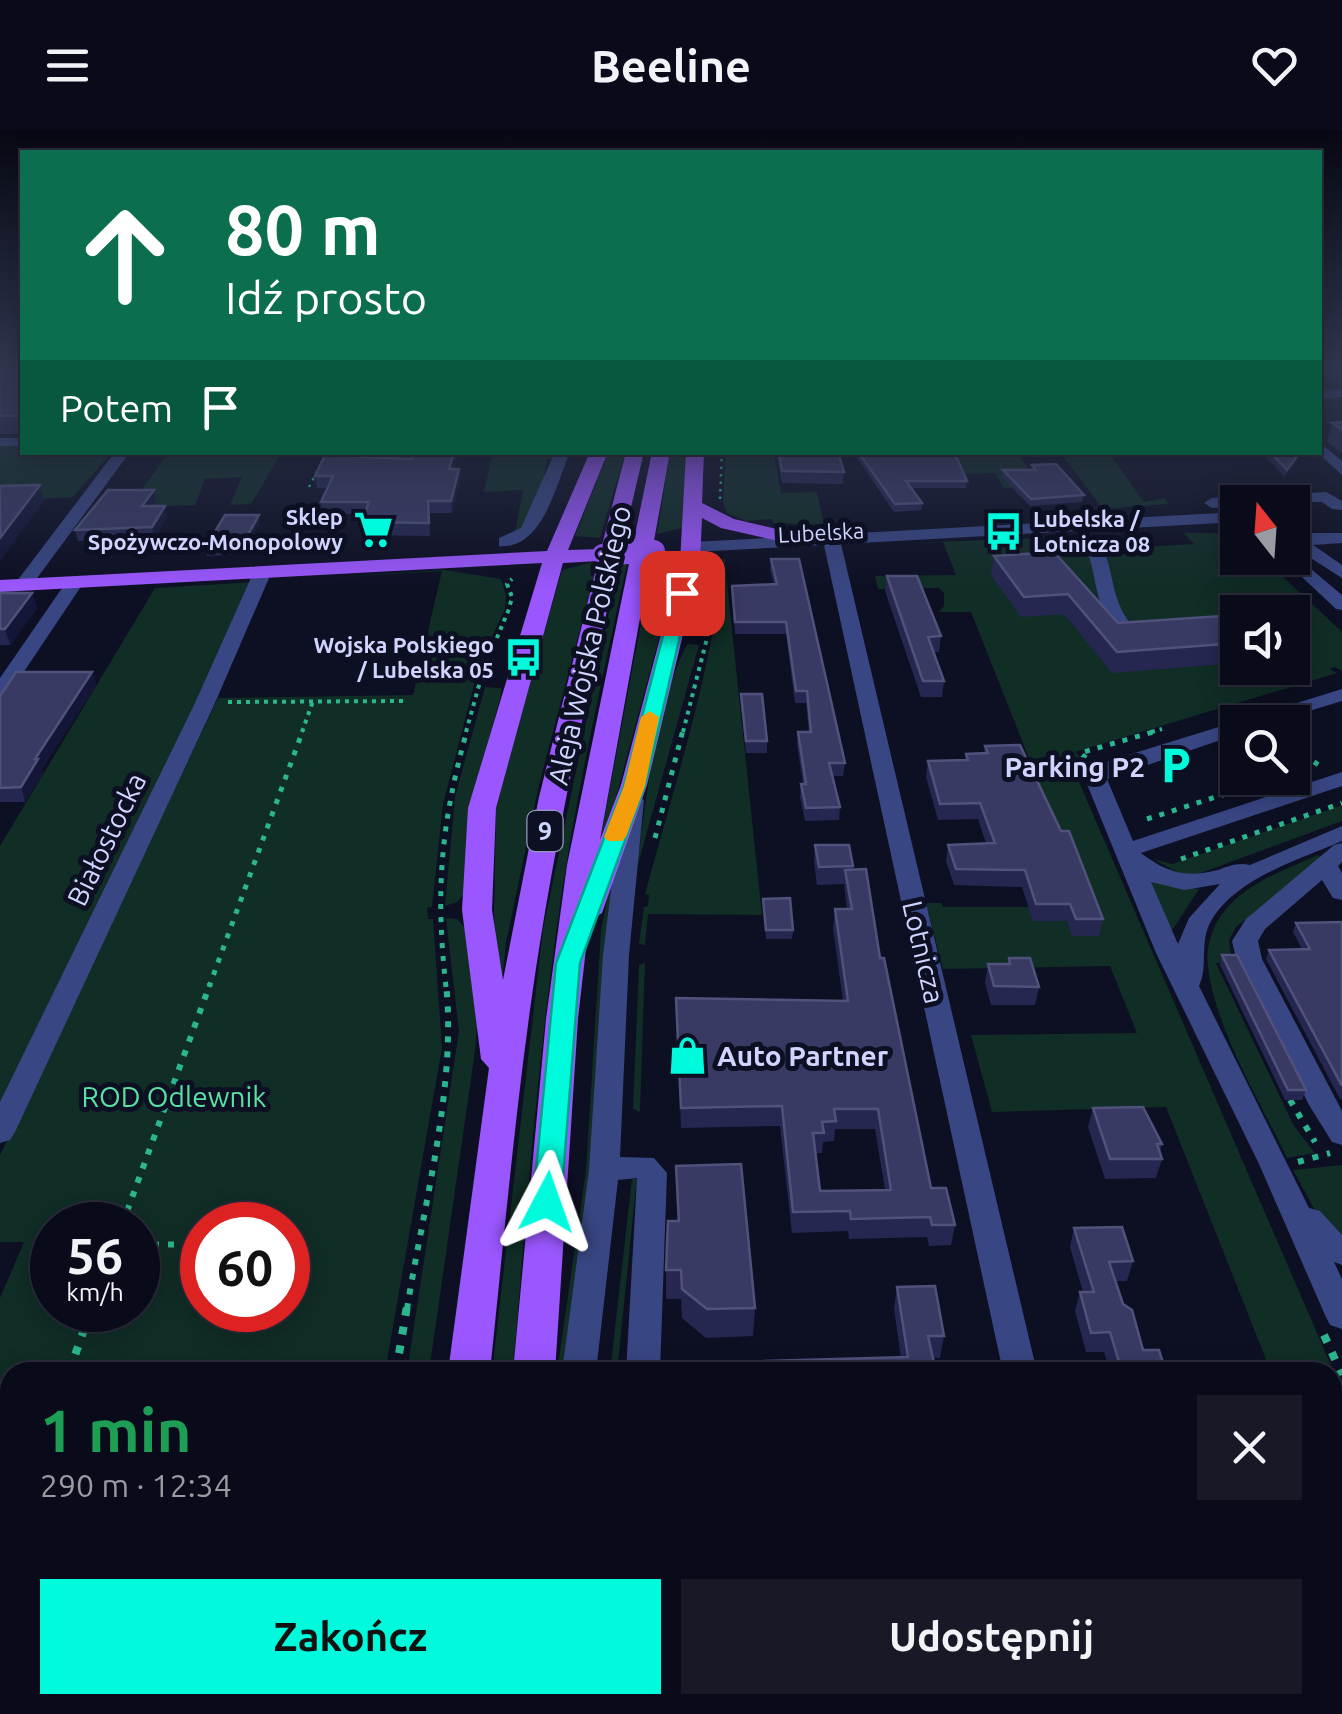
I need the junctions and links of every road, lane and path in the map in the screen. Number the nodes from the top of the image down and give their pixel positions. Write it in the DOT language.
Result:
graph roads {
  1 [pos="1322,449"];
  2 [pos="120,455"];
  3 [pos="325,455"];
  4 [pos="562,455"];
  5 [pos="598,455"];
  6 [pos="634,455"];
  7 [pos="660,455"];
  8 [pos="695,455"];
  9 [pos="722,455"];
  10 [pos="1342,470"];
  11 [pos="309,487"];
  12 [pos="1310,499"];
  13 [pos="720,506"];
  14 [pos="1340,506"];
  15 [pos="695,507"];
  16 [pos="1310,508"];
  17 [pos="1220,513"];
  18 [pos="1062,524"];
  19 [pos="778,534"];
  20 [pos="832,535"];
  21 [pos="1170,536"];
  22 [pos="1342,538"];
  23 [pos="1090,540"];
  24 [pos="693,542"];
  25 [pos="505,544"];
  26 [pos="1310,548"];
  27 [pos="556,553"];
  28 [pos="721,553"];
  29 [pos="1310,558"];
  30 [pos="404,562"];
  31 [pos="1310,564"];
  32 [pos="1310,567"];
  33 [pos="263,571"];
  34 [pos="1342,573"];
  35 [pos="1309,575"];
  36 [pos="509,581"];
  37 [pos="76,582"];
  38 [pos="23,585"];
  39 [pos="0,586"];
  40 [pos="544,592"];
  41 [pos="1342,595"];
  42 [pos="1342,605"];
  43 [pos="1342,616"];
  44 [pos="1123,626"];
  45 [pos="0,693"];
  46 [pos="1342,695"];
  47 [pos="407,700"];
  48 [pos="313,701"];
  49 [pos="205,702"];
  50 [pos="1309,705"];
  51 [pos="1220,734"];
  52 [pos="1310,759"];
  53 [pos="1342,779"];
  54 [pos="634,786"];
  55 [pos="1223,795"];
  56 [pos="1147,819"];
  57 [pos="1342,833"];
  58 [pos="653,845"];
  59 [pos="1129,853"];
  60 [pos="1286,858"];
  61 [pos="1334,858"];
  62 [pos="1342,892"];
  63 [pos="568,963"];
  64 [pos="1195,1010"];
  65 [pos="502,1102"];
  66 [pos="0,1132"];
  67 [pos="1342,1134"];
  68 [pos="604,1170"];
  69 [pos="130,1202"];
  70 [pos="1328,1250"];
  71 [pos="1342,1287"];
  72 [pos="1342,1315"];
  73 [pos="83,1332"];
  74 [pos="72,1362"];
  75 [pos="398,1362"];
  76 [pos="471,1362"];
  77 [pos="535,1362"];
  78 [pos="580,1362"];
  79 [pos="643,1362"];
  80 [pos="1018,1362"];
  1 -- 10 [label="street"];
  2 -- 38 [label="street"];
  3 -- 11 [label="path"];
  4 -- 25 [label="street"];
  5 -- 27 [label="main road"];
  6 -- 65 [label="main road, Aleja Wojska Polskiego / 9"];
  7 -- 63 [label="main road, Aleja Wojska Polskiego / 9"];
  8 -- 15 [label="main road"];
  9 -- 13 [label="path"];
  12 -- 14 [label="street, Lubelska"];
  14 -- 16 [label="street"];
  15 -- 19 [label="main road"];
  15 -- 24 [label="main road"];
  17 -- 18 [label="street, Lubelska"];
  18 -- 20 [label="street, Lubelska"];
  18 -- 23 [label="street"];
  19 -- 20 [label="street, Lubelska"];
  19 -- 24 [label="street, Lubelska"];
  20 -- 24 [label="street, Lubelska"];
  20 -- 80 [label="street, Lotnicza"];
  21 -- 23 [label="street"];
  22 -- 26 [label="street"];
  23 -- 44 [label="street"];
  24 -- 27 [label="main road, Lubelska, bridge"];
  24 -- 54 [label="main road"];
  25 -- 27 [label="main road, Lubelska"];
  25 -- 30 [label="main road, Lubelska"];
  27 -- 30 [label="main road, Lubelska"];
  27 -- 40 [label="main road"];
  28 -- 58 [label="path"];
  29 -- 34 [label="street"];
  30 -- 33 [label="main road, Lubelska"];
  30 -- 40 [label="main road"];
  31 -- 41 [label="street"];
  32 -- 42 [label="street"];
  33 -- 37 [label="main road, Lubelska"];
  33 -- 49 [label="street, Białostocka"];
  35 -- 43 [label="street"];
  36 -- 75 [label="path"];
  37 -- 38 [label="main road, Lubelska"];
  37 -- 45 [label="street"];
  38 -- 39 [label="main road, Lubelska"];
  40 -- 65 [label="main road"];
  46 -- 50 [label="street"];
  47 -- 48 [label="path"];
  48 -- 49 [label="path"];
  48 -- 69 [label="path"];
  49 -- 66 [label="street, Białostocka"];
  51 -- 59 [label="street"];
  52 -- 53 [label="path"];
  53 -- 59 [label="street"];
  54 -- 63 [label="main road"];
  54 -- 68 [label="street"];
  55 -- 56 [label="path"];
  57 -- 60 [label="street"];
  59 -- 60 [label="street"];
  59 -- 64 [label="street"];
  60 -- 64 [label="street"];
  61 -- 62 [label="street"];
  61 -- 67 [label="street"];
  63 -- 77 [label="main road, Aleja Wojska Polskiego / 9"];
  64 -- 70 [label="street"];
  65 -- 76 [label="main road, Aleja Wojska Polskiego / 9"];
  68 -- 78 [label="street"];
  68 -- 79 [label="street"];
  70 -- 71 [label="street"];
  70 -- 72 [label="street"];
  73 -- 74 [label="path"];
}
